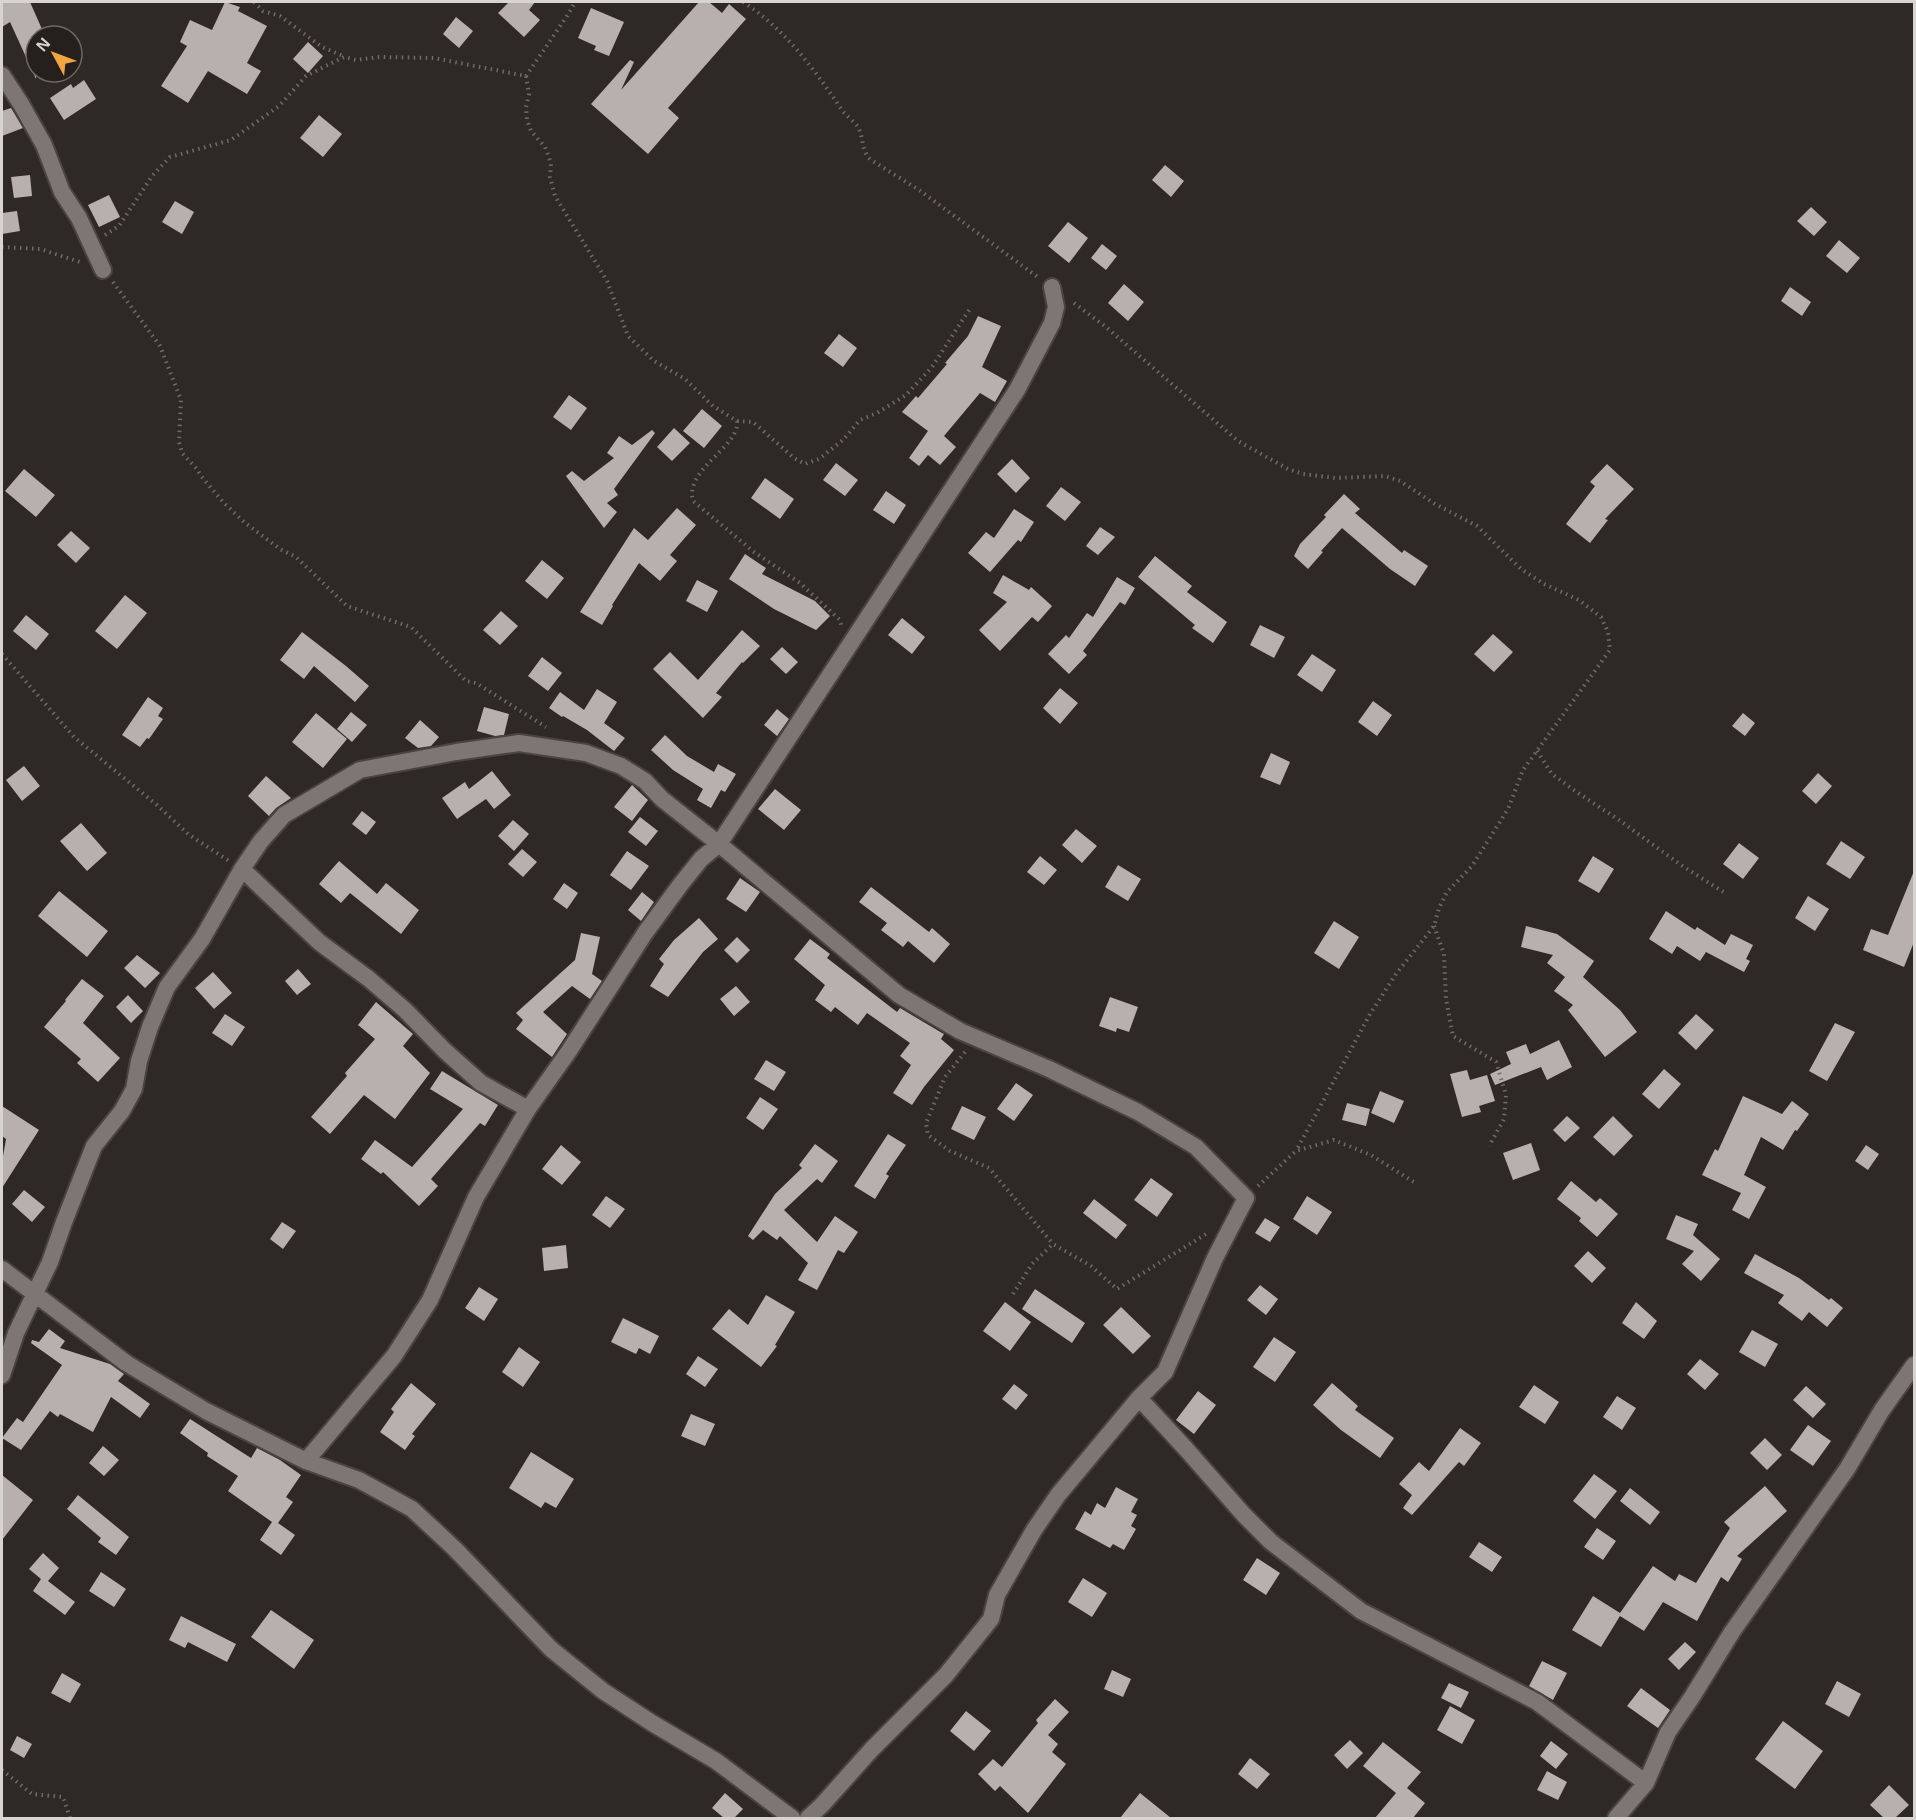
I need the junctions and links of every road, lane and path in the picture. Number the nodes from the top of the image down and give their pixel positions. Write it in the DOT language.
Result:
graph roads {
  1 [pos="254,2"];
  2 [pos="575,2"];
  3 [pos="743,2"];
  4 [pos="344,57"];
  5 [pos="2,75"];
  6 [pos="526,75"];
  7 [pos="92,244"];
  8 [pos="2,248"];
  9 [pos="103,270"];
  10 [pos="1052,287"];
  11 [pos="971,307"];
  12 [pos="737,421"];
  13 [pos="843,653"];
  14 [pos="2,654"];
  15 [pos="546,728"];
  16 [pos="1537,751"];
  17 [pos="718,844"];
  18 [pos="242,869"];
  19 [pos="1725,893"];
  20 [pos="1434,926"];
  21 [pos="960,1031"];
  22 [pos="528,1109"];
  23 [pos="1489,1146"];
  24 [pos="1296,1151"];
  25 [pos="1417,1184"];
  26 [pos="1246,1198"];
  27 [pos="1210,1232"];
  28 [pos="1053,1244"];
  29 [pos="2,1269"];
  30 [pos="1013,1294"];
  31 [pos="36,1295"];
  32 [pos="1914,1365"];
  33 [pos="2,1375"];
  34 [pos="1139,1398"];
  35 [pos="306,1461"];
  36 [pos="2,1770"];
  37 [pos="1646,1784"];
  38 [pos="70,1818"];
  39 [pos="792,1818"];
  40 [pos="808,1818"];
  41 [pos="1616,1818"];
  1 -- 4 [label="path"];
  2 -- 6 [label="path"];
  3 -- 10 [label="path"];
  4 -- 6 [label="path"];
  4 -- 7 [label="path"];
  5 -- 7 [label="street"];
  6 -- 12 [label="path"];
  7 -- 9 [label="street"];
  8 -- 9 [label="path"];
  9 -- 15 [label="path"];
  10 -- 13 [label="street"];
  10 -- 16 [label="path"];
  11 -- 12 [label="path"];
  12 -- 13 [label="path"];
  13 -- 17 [label="street"];
  14 -- 18 [label="path"];
  16 -- 19 [label="path"];
  16 -- 20 [label="path"];
  17 -- 18 [label="street"];
  17 -- 21 [label="street"];
  17 -- 22 [label="street"];
  18 -- 22 [label="street"];
  18 -- 31 [label="street"];
  20 -- 23 [label="path"];
  20 -- 24 [label="path"];
  21 -- 26 [label="street"];
  21 -- 28 [label="path"];
  22 -- 35 [label="street"];
  24 -- 25 [label="path"];
  24 -- 26 [label="path"];
  26 -- 34 [label="street"];
  27 -- 28 [label="path"];
  28 -- 30 [label="path"];
  29 -- 31 [label="street"];
  31 -- 33 [label="street"];
  31 -- 35 [label="street"];
  32 -- 37 [label="street"];
  34 -- 37 [label="street"];
  34 -- 40 [label="street"];
  35 -- 39 [label="street"];
  36 -- 38 [label="path"];
  37 -- 41 [label="street"];
}
